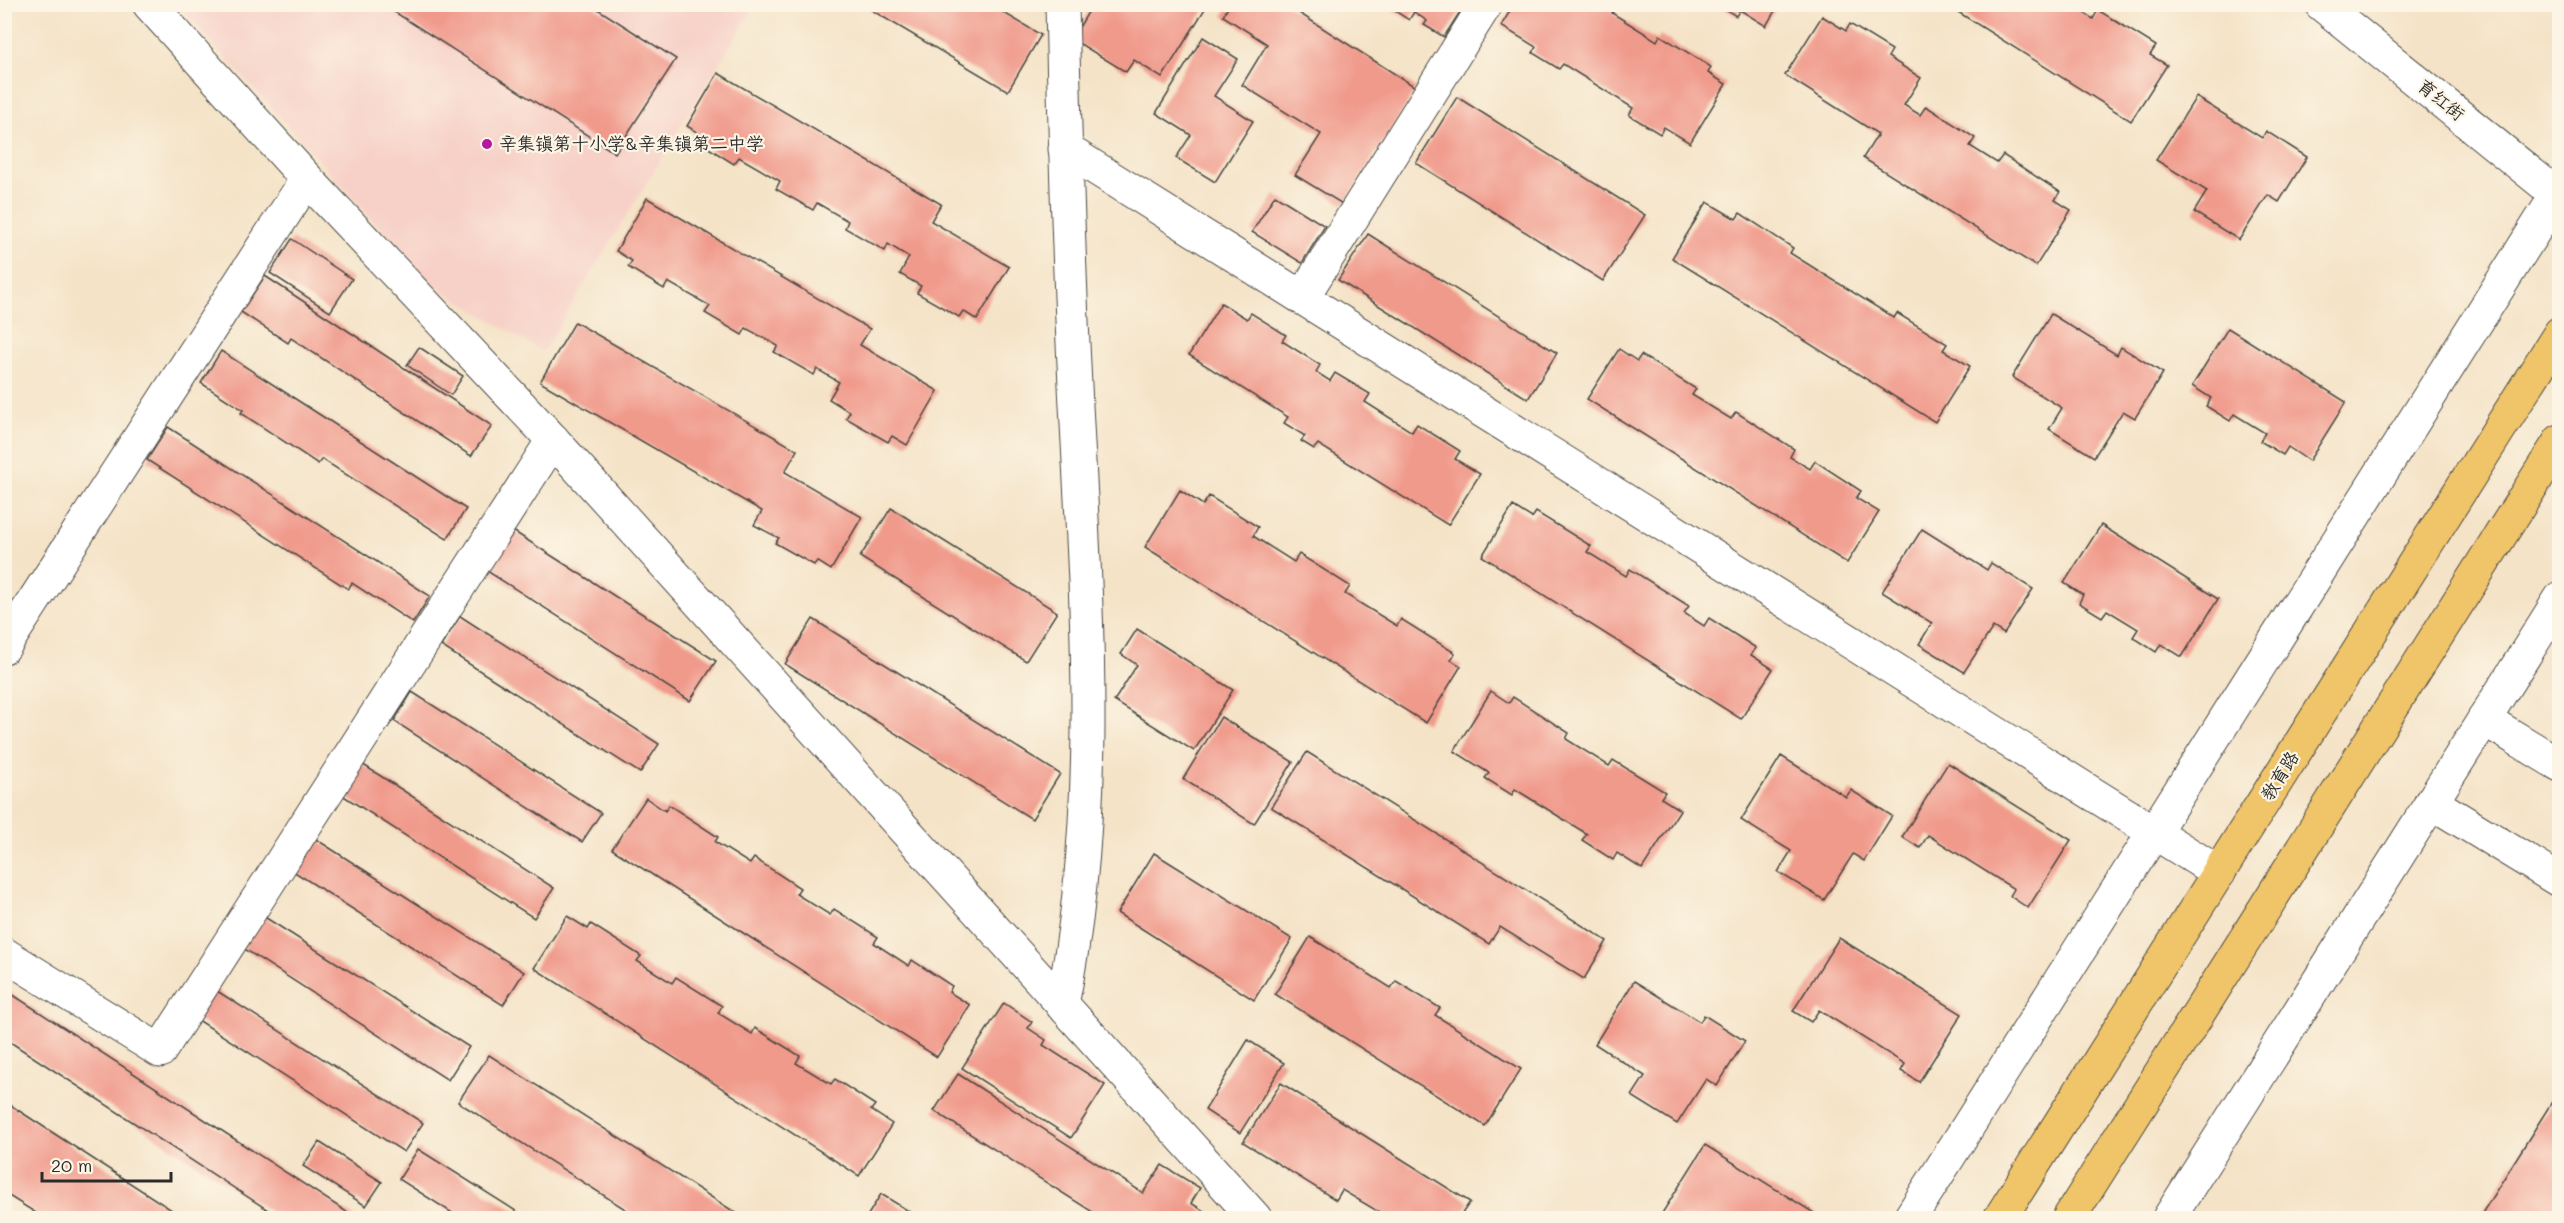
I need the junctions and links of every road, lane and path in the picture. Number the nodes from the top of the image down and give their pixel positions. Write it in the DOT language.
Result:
graph roads {
  1 [pos="149,4"];
  2 [pos="1062,4"];
  3 [pos="1486,4"];
  4 [pos="2321,4"];
  5 [pos="1065,149"];
  6 [pos="307,179"];
  7 [pos="2558,194"];
  8 [pos="1302,298"];
  9 [pos="2559,333"];
  10 [pos="553,440"];
  11 [pos="2559,441"];
  12 [pos="2559,599"];
  13 [pos="4,647"];
  14 [pos="2484,719"];
  15 [pos="2559,765"];
  16 [pos="2431,802"];
  17 [pos="2154,832"];
  18 [pos="2219,873"];
  19 [pos="2559,881"];
  20 [pos="4,954"];
  21 [pos="1062,1005"];
  22 [pos="1255,1218"];
  23 [pos="1910,1218"];
  24 [pos="2000,1218"];
  25 [pos="2069,1218"];
  26 [pos="2169,1218"];
  1 -- 6 [label="street"];
  2 -- 5 [label="street"];
  3 -- 8 [label="street"];
  4 -- 7 [label="street, 育红街"];
  5 -- 8 [label="street"];
  5 -- 21 [label="street"];
  6 -- 10 [label="street"];
  6 -- 13 [label="street"];
  7 -- 17 [label="street"];
  8 -- 17 [label="street"];
  9 -- 18 [label="main road, 教育路"];
  10 -- 20 [label="street"];
  10 -- 21 [label="street"];
  11 -- 25 [label="main road"];
  12 -- 14 [label="street"];
  14 -- 15 [label="street"];
  14 -- 16 [label="street"];
  16 -- 19 [label="street"];
  16 -- 26 [label="street"];
  17 -- 18 [label="street"];
  17 -- 23 [label="street"];
  18 -- 24 [label="main road, 教育路"];
  21 -- 22 [label="street"];
}
